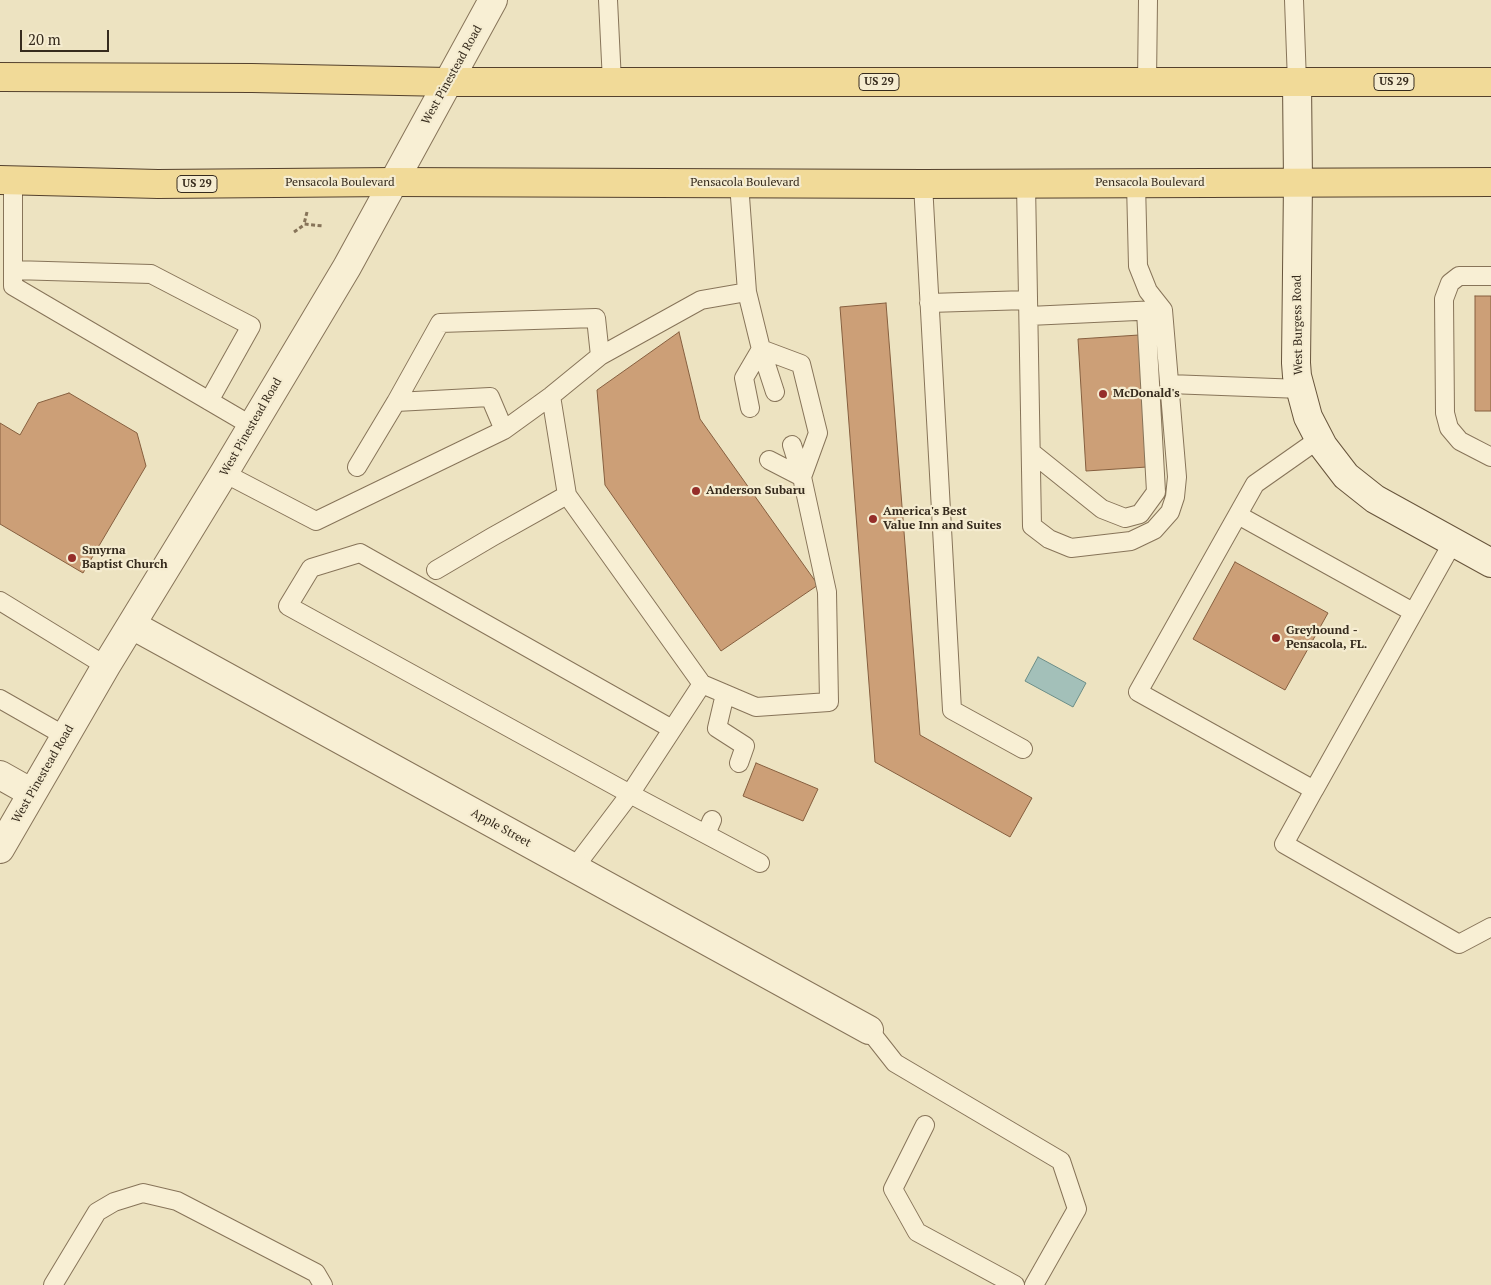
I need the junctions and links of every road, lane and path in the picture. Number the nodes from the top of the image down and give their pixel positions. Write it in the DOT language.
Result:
graph roads {
  1 [pos="493,0"];
  2 [pos="608,0"];
  3 [pos="1148,0"];
  4 [pos="1294,0"];
  5 [pos="0,77"];
  6 [pos="448,82"];
  7 [pos="612,82"];
  8 [pos="1147,82"];
  9 [pos="1297,82"];
  10 [pos="1491,82"];
  11 [pos="6,180"];
  12 [pos="394,182"];
  13 [pos="1298,182"];
  14 [pos="1491,182"];
  15 [pos="739,183"];
  16 [pos="1136,183"];
  17 [pos="923,184"];
  18 [pos="1026,184"];
  19 [pos="307,212"];
  20 [pos="304,224"];
  21 [pos="323,226"];
  22 [pos="294,232"];
  23 [pos="13,270"];
  24 [pos="1491,276"];
  25 [pos="747,292"];
  26 [pos="929,302"];
  27 [pos="1028,308"];
  28 [pos="1154,310"];
  29 [pos="761,349"];
  30 [pos="600,356"];
  31 [pos="1169,384"];
  32 [pos="1301,389"];
  33 [pos="775,392"];
  34 [pos="551,396"];
  35 [pos="209,401"];
  36 [pos="396,402"];
  37 [pos="750,408"];
  38 [pos="252,426"];
  39 [pos="504,430"];
  40 [pos="1319,438"];
  41 [pos="792,445"];
  42 [pos="1031,452"];
  43 [pos="1491,457"];
  44 [pos="769,460"];
  45 [pos="357,467"];
  46 [pos="224,473"];
  47 [pos="802,477"];
  48 [pos="567,495"];
  49 [pos="1238,514"];
  50 [pos="1453,542"];
  51 [pos="1491,563"];
  52 [pos="436,570"];
  53 [pos="0,601"];
  54 [pos="1413,612"];
  55 [pos="132,625"];
  56 [pos="106,666"];
  57 [pos="702,684"];
  58 [pos="725,694"];
  59 [pos="0,699"];
  60 [pos="672,729"];
  61 [pos="65,736"];
  62 [pos="1023,749"];
  63 [pos="739,763"];
  64 [pos="0,775"];
  65 [pos="1314,790"];
  66 [pos="32,793"];
  67 [pos="630,794"];
  68 [pos="0,849"];
  69 [pos="760,863"];
  70 [pos="574,868"];
  71 [pos="1491,927"];
  72 [pos="869,1030"];
  73 [pos="925,1125"];
  74 [pos="53,1285"];
  75 [pos="323,1285"];
  76 [pos="1015,1285"];
  77 [pos="1034,1285"];
  1 -- 6 [label="street, West Pinestead Road"];
  2 -- 7 [label="lane"];
  3 -- 8 [label="lane"];
  4 -- 9 [label="lane"];
  5 -- 6 [label="main road, US 29"];
  6 -- 7 [label="main road, US 29"];
  6 -- 12 [label="street, West Pinestead Road"];
  7 -- 8 [label="main road, US 29"];
  8 -- 9 [label="main road, US 29"];
  9 -- 10 [label="main road, US 29"];
  9 -- 13 [label="street, West Burgess Road"];
  11 -- 12 [label="main road, Pensacola Boulevard / US 29"];
  11 -- 23 [label="lane"];
  12 -- 15 [label="main road, Pensacola Boulevard / US 29"];
  12 -- 38 [label="street, West Pinestead Road"];
  13 -- 14 [label="main road, Pensacola Boulevard / US 29"];
  13 -- 16 [label="main road, Pensacola Boulevard / US 29"];
  13 -- 32 [label="street, West Burgess Road"];
  15 -- 17 [label="main road, Pensacola Boulevard / US 29"];
  15 -- 25 [label="lane"];
  16 -- 18 [label="main road, Pensacola Boulevard / US 29"];
  16 -- 28 [label="lane"];
  17 -- 18 [label="main road, Pensacola Boulevard / US 29"];
  17 -- 26 [label="lane"];
  18 -- 27 [label="lane"];
  19 -- 20 [label="path"];
  20 -- 21 [label="path"];
  20 -- 22 [label="path"];
  23 -- 35 [label="lane"];
  23 -- 35 [label="lane"];
  24 -- 43 [label="lane"];
  25 -- 29 [label="lane"];
  25 -- 30 [label="lane"];
  26 -- 27 [label="lane"];
  26 -- 62 [label="lane"];
  27 -- 28 [label="lane"];
  27 -- 42 [label="lane"];
  28 -- 31 [label="lane"];
  28 -- 42 [label="lane"];
  29 -- 33 [label="lane"];
  29 -- 37 [label="lane"];
  29 -- 47 [label="lane"];
  30 -- 34 [label="lane"];
  30 -- 36 [label="lane"];
  31 -- 32 [label="lane"];
  31 -- 42 [label="lane"];
  32 -- 40 [label="street, West Burgess Road"];
  34 -- 39 [label="lane"];
  34 -- 48 [label="lane"];
  35 -- 38 [label="lane"];
  36 -- 39 [label="lane"];
  36 -- 45 [label="lane"];
  38 -- 46 [label="street, West Pinestead Road"];
  39 -- 46 [label="lane"];
  40 -- 49 [label="lane"];
  40 -- 50 [label="street, West Burgess Road"];
  41 -- 47 [label="lane"];
  44 -- 47 [label="lane"];
  46 -- 55 [label="street, West Pinestead Road"];
  47 -- 58 [label="lane"];
  48 -- 52 [label="lane"];
  48 -- 57 [label="lane"];
  49 -- 54 [label="lane"];
  49 -- 65 [label="lane"];
  50 -- 51 [label="street, West Burgess Road"];
  50 -- 54 [label="lane"];
  53 -- 56 [label="lane"];
  54 -- 65 [label="lane"];
  55 -- 56 [label="street, West Pinestead Road"];
  55 -- 70 [label="street, Apple Street"];
  56 -- 61 [label="street, West Pinestead Road"];
  57 -- 58 [label="lane"];
  57 -- 60 [label="lane"];
  58 -- 63 [label="lane"];
  59 -- 61 [label="lane"];
  60 -- 67 [label="lane"];
  60 -- 67 [label="lane"];
  61 -- 66 [label="street, West Pinestead Road"];
  64 -- 66 [label="street"];
  65 -- 71 [label="lane"];
  66 -- 68 [label="street, West Pinestead Road"];
  67 -- 69 [label="lane"];
  67 -- 70 [label="lane"];
  70 -- 72 [label="street, Apple Street"];
  72 -- 77 [label="lane"];
  73 -- 76 [label="lane"];
  74 -- 75 [label="lane"];
}
